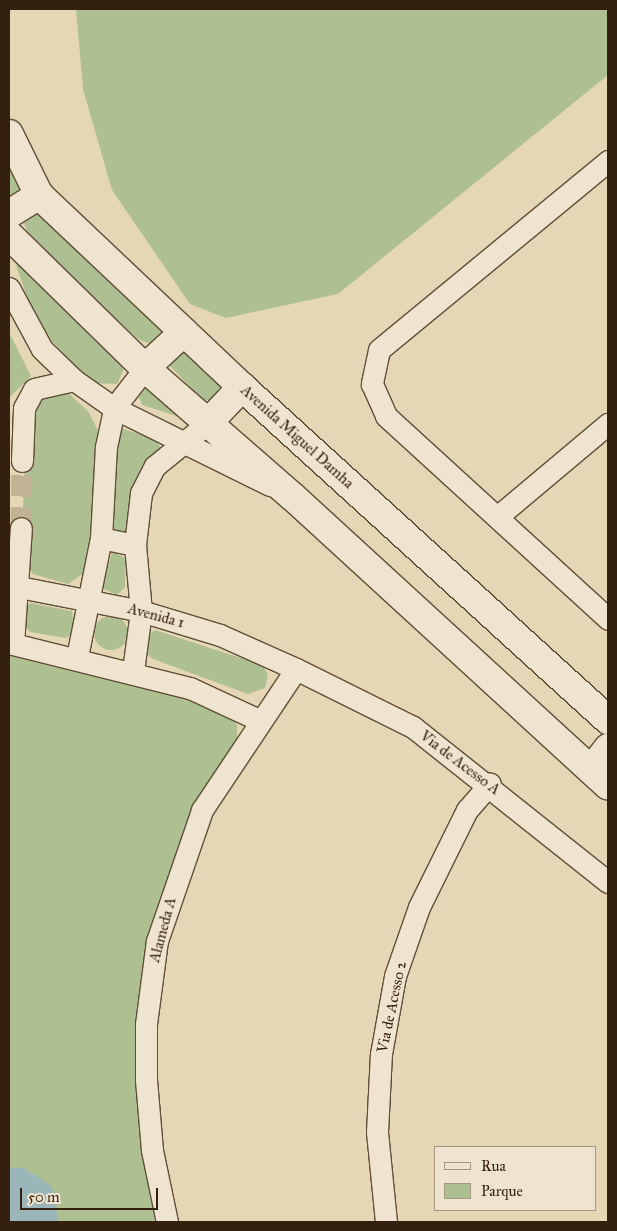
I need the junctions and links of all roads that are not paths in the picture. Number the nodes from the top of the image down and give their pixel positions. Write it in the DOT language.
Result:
graph roads {
  1 [pos="9,134"];
  2 [pos="608,161"];
  3 [pos="39,195"];
  4 [pos="9,214"];
  5 [pos="9,235"];
  6 [pos="9,288"];
  7 [pos="184,332"];
  8 [pos="145,368"];
  9 [pos="74,380"];
  10 [pos="242,387"];
  11 [pos="114,408"];
  12 [pos="208,423"];
  13 [pos="608,424"];
  14 [pos="15,435"];
  15 [pos="184,444"];
  16 [pos="22,461"];
  17 [pos="293,497"];
  18 [pos="498,517"];
  19 [pos="17,535"];
  20 [pos="101,538"];
  21 [pos="136,545"];
  22 [pos="14,586"];
  23 [pos="89,600"];
  24 [pos="141,611"];
  25 [pos="608,618"];
  26 [pos="11,644"];
  27 [pos="77,657"];
  28 [pos="296,669"];
  29 [pos="133,671"];
  30 [pos="260,720"];
  31 [pos="608,720"];
  32 [pos="608,748"];
  33 [pos="600,778"];
  34 [pos="490,784"];
  35 [pos="608,882"];
  36 [pos="167,1222"];
  37 [pos="386,1222"];
  1 -- 3 [label="street, Avenida Miguel Damha"];
  2 -- 18 [label="street"];
  3 -- 4 [label="street"];
  3 -- 7 [label="street, Avenida Miguel Damha"];
  5 -- 8 [label="street"];
  6 -- 9 [label="street"];
  7 -- 8 [label="street"];
  7 -- 10 [label="street, Avenida Miguel Damha"];
  8 -- 11 [label="street"];
  8 -- 12 [label="street"];
  9 -- 11 [label="street"];
  9 -- 14 [label="street"];
  10 -- 12 [label="street"];
  10 -- 31 [label="street, Avenida Miguel Damha"];
  11 -- 15 [label="street"];
  11 -- 20 [label="street"];
  12 -- 15 [label="street"];
  12 -- 17 [label="street"];
  13 -- 18 [label="street"];
  14 -- 16 [label="street"];
  15 -- 17 [label="street"];
  15 -- 21 [label="street"];
  17 -- 33 [label="street"];
  18 -- 25 [label="street"];
  19 -- 22 [label="street"];
  20 -- 21 [label="street"];
  20 -- 23 [label="street"];
  21 -- 24 [label="street"];
  22 -- 23 [label="street, Avenida 1"];
  22 -- 26 [label="street"];
  23 -- 24 [label="street, Avenida 1"];
  23 -- 27 [label="street"];
  24 -- 28 [label="street, Avenida 1"];
  24 -- 29 [label="street"];
  26 -- 27 [label="street"];
  27 -- 29 [label="street"];
  28 -- 30 [label="street, Alameda A"];
  28 -- 34 [label="street, Via de Acesso A"];
  29 -- 30 [label="street"];
  30 -- 36 [label="street, Alameda A"];
  32 -- 33 [label="street"];
  34 -- 35 [label="street, Via de Acesso A"];
  34 -- 37 [label="street, Via de Acesso 2"];
}
